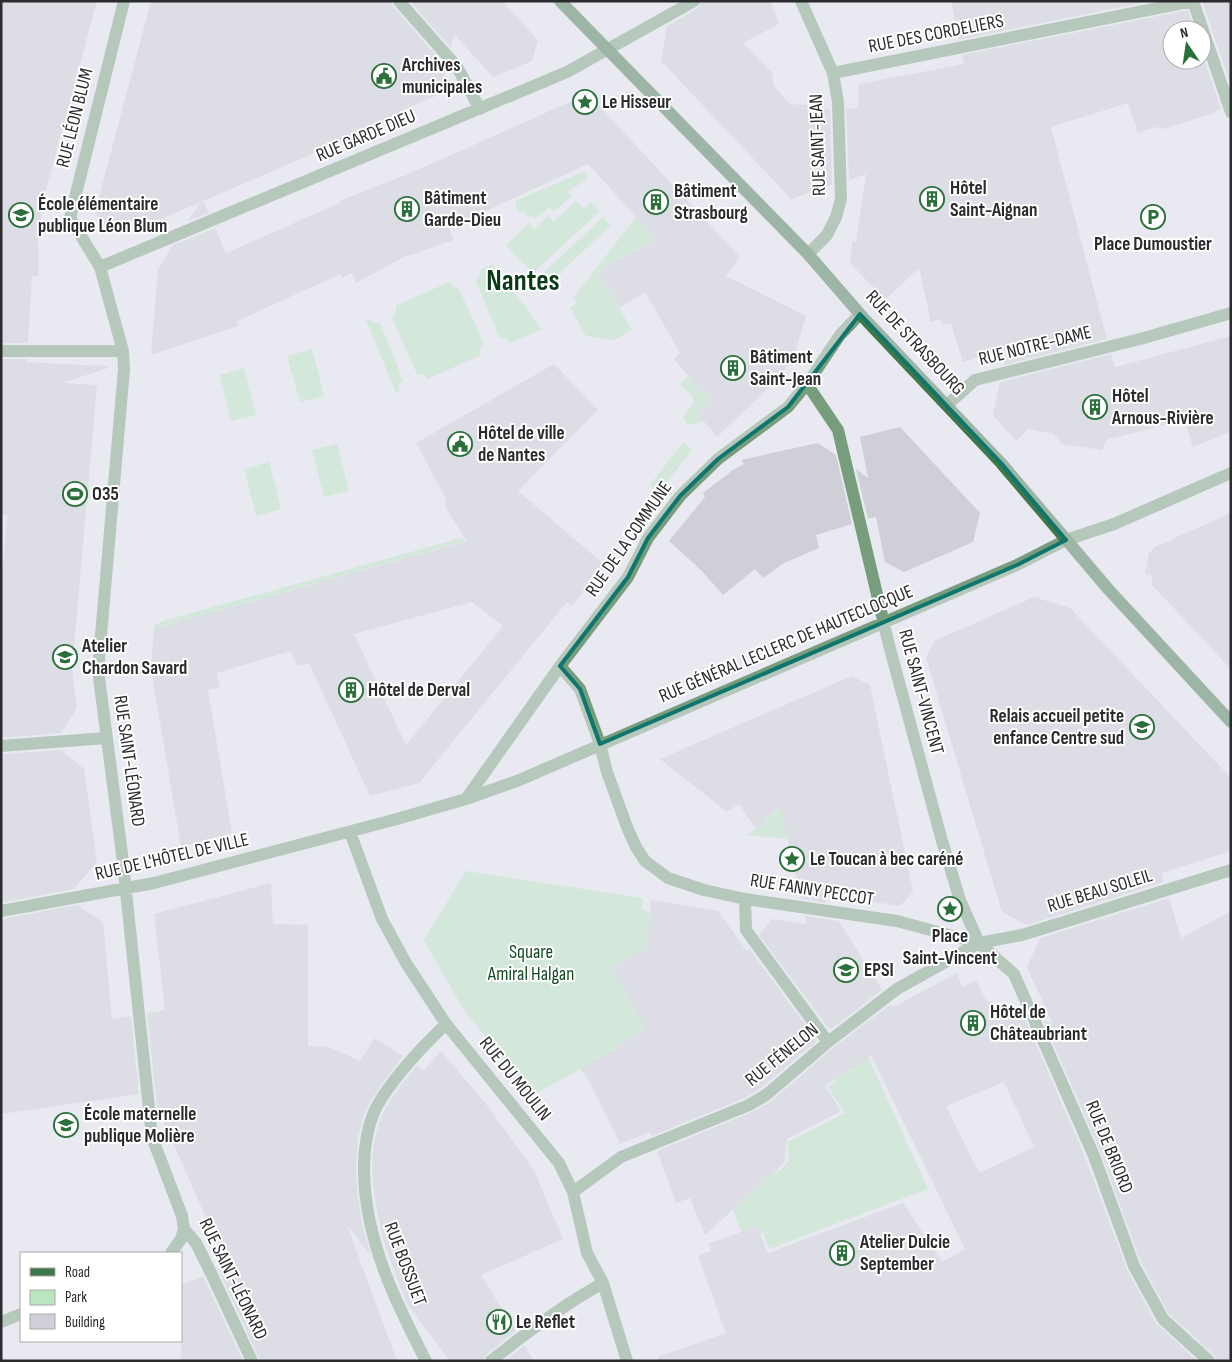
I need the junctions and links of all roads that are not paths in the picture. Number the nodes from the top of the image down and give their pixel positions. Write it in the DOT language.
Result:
graph roads {
  1 [pos="124,1"];
  2 [pos="399,1"];
  3 [pos="560,1"];
  4 [pos="694,1"];
  5 [pos="802,1"];
  6 [pos="1194,1"];
  7 [pos="608,51"];
  8 [pos="833,74"];
  9 [pos="480,109"];
  10 [pos="1231,112"];
  11 [pos="808,254"];
  12 [pos="100,267"];
  13 [pos="1231,313"];
  14 [pos="860,314"];
  15 [pos="1,351"];
  16 [pos="123,351"];
  17 [pos="807,384"];
  18 [pos="947,405"];
  19 [pos="1231,473"];
  20 [pos="1066,540"];
  21 [pos="883,622"];
  22 [pos="560,666"];
  23 [pos="1231,722"];
  24 [pos="106,738"];
  25 [pos="600,744"];
  26 [pos="1,746"];
  27 [pos="466,799"];
  28 [pos="350,832"];
  29 [pos="1231,870"];
  30 [pos="125,889"];
  31 [pos="745,899"];
  32 [pos="1,912"];
  33 [pos="979,943"];
  34 [pos="446,1024"];
  35 [pos="828,1042"];
  36 [pos="573,1192"];
  37 [pos="184,1229"];
  38 [pos="172,1252"];
  39 [pos="603,1283"];
  40 [pos="20,1314"];
  41 [pos="1,1322"];
  42 [pos="252,1361"];
  43 [pos="426,1361"];
  44 [pos="491,1361"];
  45 [pos="627,1361"];
  46 [pos="1209,1361"];
  1 -- 12 [label="street, RUE LÉON BLUM"];
  2 -- 9 [label="street"];
  3 -- 7 [label="main road, RUE DE STRASBOURG"];
  4 -- 7 [label="street, RUE GARDE DIEU"];
  5 -- 8 [label="street, RUE SAINT-JEAN"];
  6 -- 8 [label="street, RUE DES CORDELIERS"];
  6 -- 10 [label="street"];
  7 -- 9 [label="street, RUE GARDE DIEU"];
  7 -- 11 [label="main road, RUE DE STRASBOURG"];
  8 -- 11 [label="street, RUE SAINT-JEAN"];
  9 -- 12 [label="street, RUE GARDE DIEU"];
  11 -- 14 [label="main road, RUE DE STRASBOURG"];
  12 -- 16 [label="street, RUE SAINT-LÉONARD"];
  13 -- 18 [label="street, RUE NOTRE-DAME"];
  14 -- 17 [label="street, RUE DE LA COMMUNE"];
  14 -- 18 [label="main road, RUE DE STRASBOURG"];
  15 -- 16 [label="street"];
  16 -- 24 [label="street, RUE SAINT-LÉONARD"];
  17 -- 21 [label="street, RUE SAINT-VINCENT"];
  17 -- 22 [label="street, RUE DE LA COMMUNE"];
  18 -- 20 [label="main road, RUE DE STRASBOURG"];
  19 -- 20 [label="street, RUE GÉNÉRAL LECLERC DE HAUTECLOCQUE"];
  20 -- 21 [label="street, RUE GÉNÉRAL LECLERC DE HAUTECLOCQUE"];
  20 -- 23 [label="main road, RUE DE STRASBOURG"];
  21 -- 25 [label="street, RUE GÉNÉRAL LECLERC DE HAUTECLOCQUE"];
  21 -- 33 [label="street, RUE SAINT-VINCENT"];
  22 -- 25 [label="street"];
  22 -- 27 [label="street, RUE DE LA COMMUNE"];
  24 -- 26 [label="street"];
  24 -- 30 [label="street, RUE SAINT-LÉONARD"];
  25 -- 27 [label="street, RUE GÉNÉRAL LECLERC DE HAUTECLOCQUE"];
  25 -- 31 [label="street, RUE FANNY PECCOT"];
  27 -- 28 [label="street, RUE GÉNÉRAL LECLERC DE HAUTECLOCQUE"];
  28 -- 30 [label="street, RUE DE L'HÔTEL DE VILLE"];
  28 -- 34 [label="street, RUE DU MOULIN"];
  29 -- 33 [label="street, RUE BEAU SOLEIL"];
  30 -- 32 [label="street, RUE DE L'HÔTEL DE VILLE"];
  30 -- 37 [label="street, RUE SAINT-LÉONARD"];
  31 -- 33 [label="street, RUE FANNY PECCOT"];
  31 -- 35 [label="street"];
  33 -- 35 [label="street, RUE FÉNELON"];
  33 -- 46 [label="street, RUE DE BRIORD"];
  34 -- 36 [label="street, RUE DU MOULIN"];
  34 -- 43 [label="street, RUE BOSSUET"];
  35 -- 36 [label="street, RUE FÉNELON"];
  36 -- 39 [label="street, RUE DU MOULIN"];
  37 -- 38 [label="street"];
  37 -- 42 [label="street, RUE SAINT-LÉONARD"];
  39 -- 44 [label="street"];
  39 -- 45 [label="street, RUE DU MOULIN"];
  40 -- 41 [label="street"];
}
